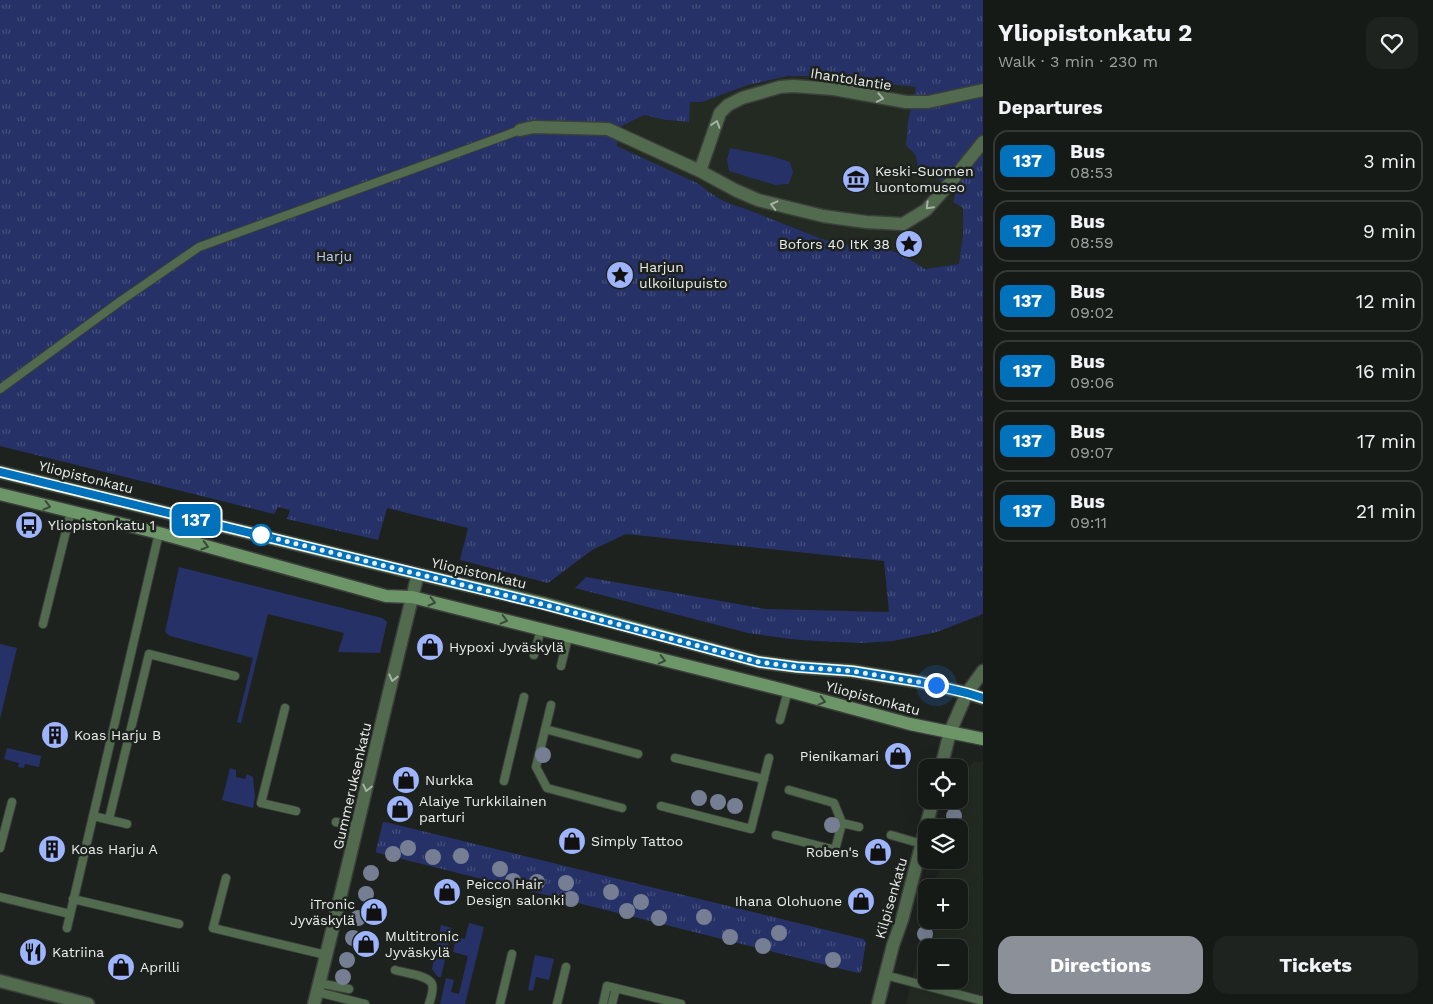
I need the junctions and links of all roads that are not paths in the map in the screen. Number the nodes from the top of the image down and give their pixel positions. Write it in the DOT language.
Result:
graph roads {
  1 [pos="983,90"];
  2 [pos="520,130"];
  3 [pos="983,142"];
  4 [pos="700,171"];
  5 [pos="0,389"];
  6 [pos="0,472"];
  7 [pos="0,494"];
  8 [pos="71,511"];
  9 [pos="159,533"];
  10 [pos="418,574"];
  11 [pos="412,597"];
  12 [pos="43,624"];
  13 [pos="541,630"];
  14 [pos="568,637"];
  15 [pos="534,655"];
  16 [pos="561,666"];
  17 [pos="983,670"];
  18 [pos="235,676"];
  19 [pos="788,691"];
  20 [pos="967,693"];
  21 [pos="524,697"];
  22 [pos="983,698"];
  23 [pos="551,704"];
  24 [pos="285,708"];
  25 [pos="780,720"];
  26 [pos="545,729"];
  27 [pos="950,732"];
  28 [pos="983,740"];
  29 [pos="638,754"];
  30 [pos="675,758"];
  31 [pos="769,758"];
  32 [pos="944,759"];
  33 [pos="764,779"];
  34 [pos="504,781"];
  35 [pos="789,790"];
  36 [pos="12,802"];
  37 [pos="661,806"];
  38 [pos="622,808"];
  39 [pos="296,811"];
  40 [pos="93,816"];
  41 [pos="109,819"];
  42 [pos="336,822"];
  43 [pos="842,823"];
  44 [pos="127,824"];
  45 [pos="358,827"];
  46 [pos="858,827"];
  47 [pos="776,835"];
  48 [pos="891,835"];
  49 [pos="918,843"];
  50 [pos="0,848"];
  51 [pos="918,859"];
  52 [pos="226,878"];
  53 [pos="0,897"];
  54 [pos="74,899"];
  55 [pos="70,914"];
  56 [pos="179,924"];
  57 [pos="67,928"];
  58 [pos="512,954"];
  59 [pos="326,955"];
  60 [pos="566,967"];
  61 [pos="395,970"];
  62 [pos="885,975"];
  63 [pos="0,981"];
  64 [pos="616,988"];
  65 [pos="350,989"];
  66 [pos="317,993"];
  67 [pos="981,1002"];
  68 [pos="88,1004"];
  69 [pos="365,1004"];
  70 [pos="429,1004"];
  71 [pos="500,1004"];
  72 [pos="557,1004"];
  73 [pos="603,1004"];
  74 [pos="612,1004"];
  75 [pos="681,1004"];
  76 [pos="878,1004"];
  4 -- 1 [label="street, Ihantolantie, one-way"];
  2 -- 4 [label="street"];
  2 -- 5 [label="lane"];
  3 -- 4 [label="street, one-way"];
  6 -- 10 [label="main road, Yliopistonkatu"];
  7 -- 8 [label="main road, Yliopistonkatu, one-way"];
  8 -- 9 [label="main road, Yliopistonkatu"];
  8 -- 12 [label="lane"];
  9 -- 11 [label="main road, Yliopistonkatu, one-way"];
  9 -- 40 [label="lane"];
  10 -- 11 [label="street, Gummeruksenkatu"];
  10 -- 20 [label="main road, Yliopistonkatu"];
  11 -- 13 [label="main road, Yliopistonkatu, one-way"];
  11 -- 45 [label="street, Gummeruksenkatu, one-way"];
  13 -- 14 [label="main road, Yliopistonkatu"];
  13 -- 15 [label="lane"];
  14 -- 16 [label="lane"];
  14 -- 19 [label="main road, Yliopistonkatu, one-way"];
  17 -- 20 [label="street"];
  18 -- 41 [label="lane"];
  19 -- 25 [label="lane"];
  19 -- 27 [label="main road, Yliopistonkatu, one-way"];
  20 -- 22 [label="main road, Yliopistonkatu"];
  20 -- 27 [label="street"];
  21 -- 34 [label="lane"];
  23 -- 26 [label="lane"];
  24 -- 39 [label="lane"];
  26 -- 29 [label="lane"];
  26 -- 38 [label="lane"];
  27 -- 28 [label="main road, Yliopistonkatu"];
  27 -- 32 [label="street"];
  30 -- 33 [label="lane"];
  31 -- 33 [label="lane"];
  33 -- 37 [label="lane"];
  35 -- 43 [label="lane"];
  36 -- 50 [label="lane"];
  40 -- 41 [label="lane"];
  40 -- 54 [label="lane"];
  41 -- 44 [label="lane"];
  42 -- 45 [label="lane"];
  43 -- 46 [label="lane"];
  43 -- 47 [label="lane"];
  45 -- 59 [label="street, Gummeruksenkatu"];
  48 -- 49 [label="lane"];
  51 -- 62 [label="street, Kilpisenkatu"];
  52 -- 59 [label="lane"];
  53 -- 55 [label="lane"];
  54 -- 55 [label="lane"];
  54 -- 56 [label="lane"];
  55 -- 57 [label="lane"];
  58 -- 71 [label="lane"];
  59 -- 66 [label="street, Gummeruksenkatu"];
  60 -- 72 [label="lane"];
  61 -- 70 [label="lane"];
  62 -- 67 [label="lane"];
  62 -- 76 [label="street, Kilpisenkatu"];
  63 -- 68 [label="street"];
  64 -- 73 [label="lane"];
  64 -- 74 [label="lane"];
  64 -- 75 [label="lane"];
  65 -- 66 [label="lane"];
  66 -- 69 [label="lane"];
}
